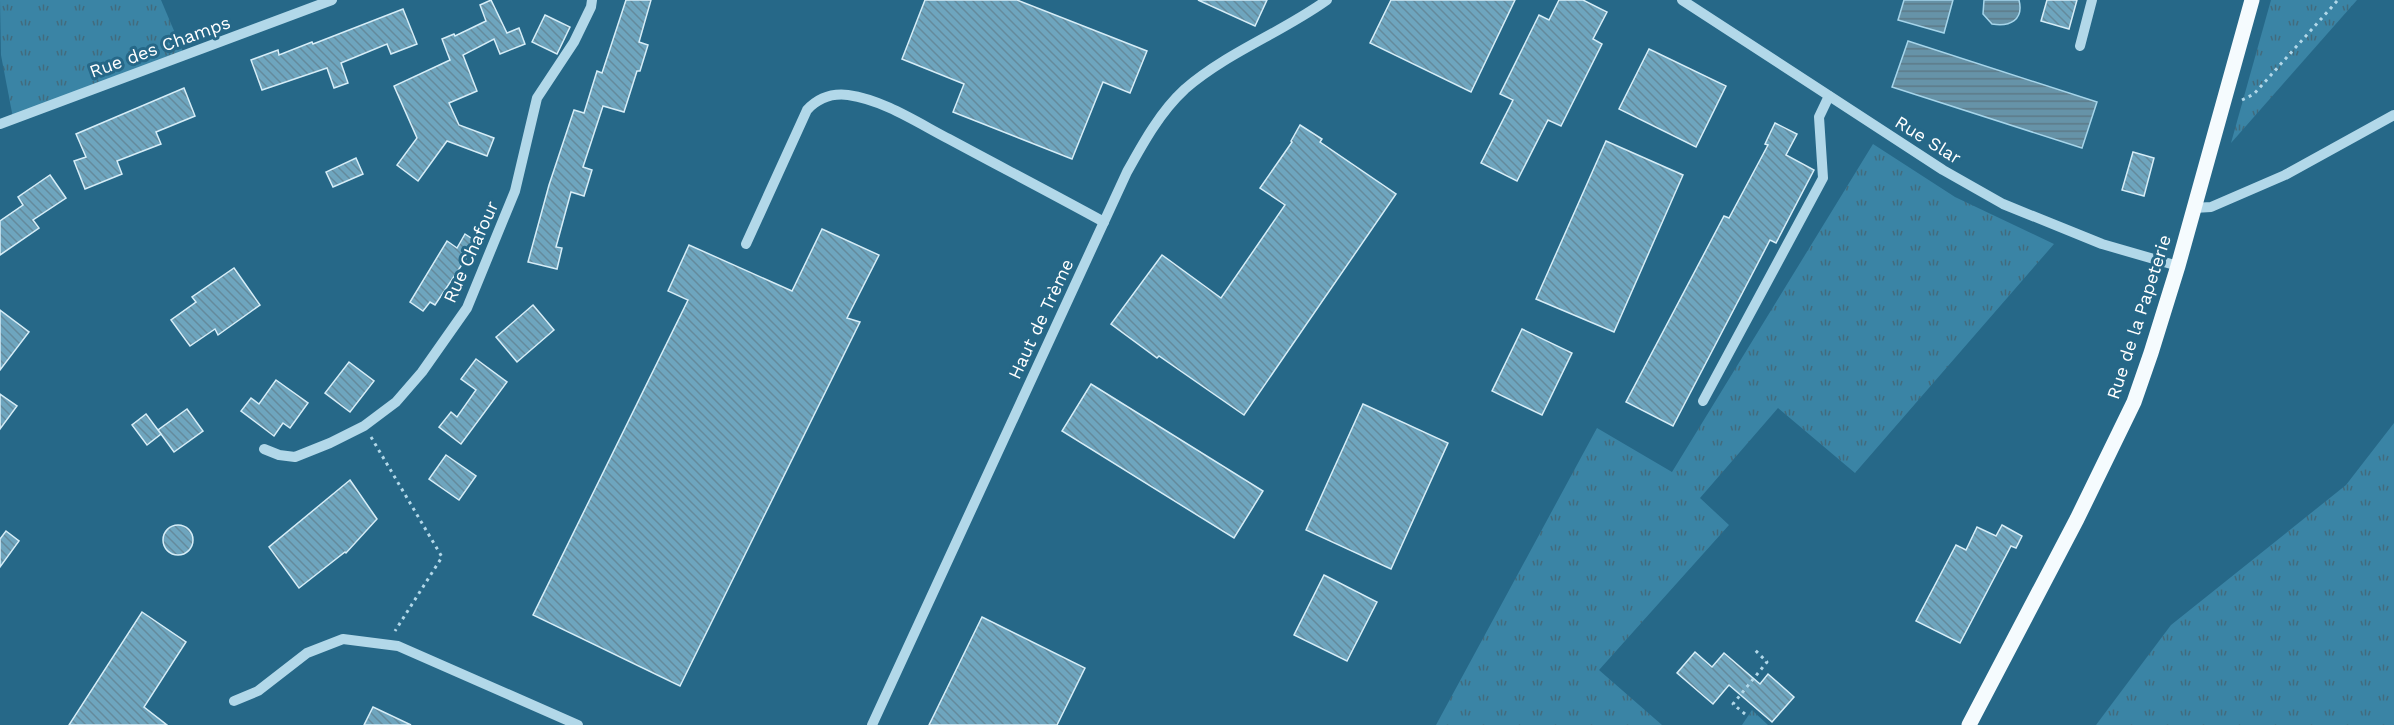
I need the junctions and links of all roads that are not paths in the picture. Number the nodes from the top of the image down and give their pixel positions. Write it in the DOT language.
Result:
graph roads {
  1 [pos="332,0"];
  2 [pos="592,0"];
  3 [pos="1327,0"];
  4 [pos="1682,0"];
  5 [pos="2092,0"];
  6 [pos="2252,0"];
  7 [pos="2080,46"];
  8 [pos="1829,96"];
  9 [pos="2394,115"];
  10 [pos="0,124"];
  11 [pos="2194,208"];
  12 [pos="1104,222"];
  13 [pos="746,244"];
  14 [pos="2178,266"];
  15 [pos="1703,401"];
  16 [pos="264,449"];
  17 [pos="234,701"];
  18 [pos="578,725"];
  19 [pos="872,725"];
  20 [pos="1969,725"];
  1 -- 10 [label="street, Rue des Champs"];
  2 -- 16 [label="street, Rue Chafour"];
  3 -- 12 [label="street, Haut de Trème"];
  4 -- 8 [label="street, Rue Slar"];
  5 -- 7 [label="street"];
  6 -- 11 [label="main road, Rue de la Papeterie"];
  8 -- 14 [label="street, Rue Slar"];
  8 -- 15 [label="street"];
  9 -- 11 [label="street"];
  11 -- 14 [label="main road, Rue de la Papeterie"];
  12 -- 13 [label="street"];
  12 -- 19 [label="street, Haut de Trème"];
  14 -- 20 [label="main road, Rue de la Papeterie"];
  17 -- 18 [label="street"];
}
